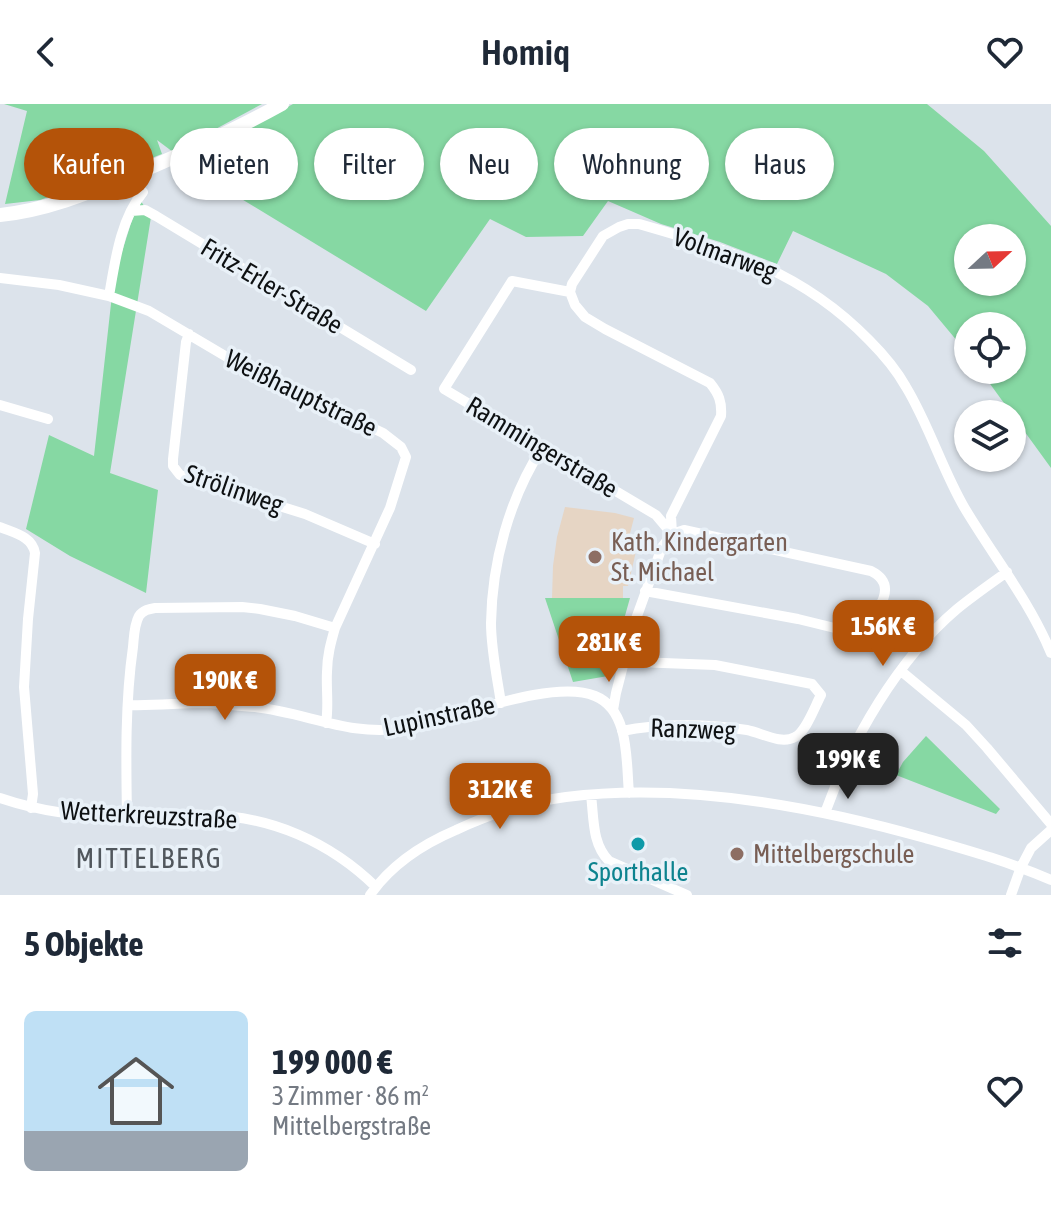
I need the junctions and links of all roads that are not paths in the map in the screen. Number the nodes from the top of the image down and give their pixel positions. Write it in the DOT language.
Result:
graph roads {
  1 [pos="282,104"];
  2 [pos="137,200"];
  3 [pos="131,211"];
  4 [pos="0,215"];
  5 [pos="0,278"];
  6 [pos="570,292"];
  7 [pos="109,296"];
  8 [pos="189,334"];
  9 [pos="411,370"];
  10 [pos="0,405"];
  11 [pos="48,419"];
  12 [pos="542,448"];
  13 [pos="0,527"];
  14 [pos="672,534"];
  15 [pos="375,544"];
  16 [pos="1007,572"];
  17 [pos="645,591"];
  18 [pos="335,628"];
  19 [pos="1051,653"];
  20 [pos="625,660"];
  21 [pos="901,671"];
  22 [pos="501,703"];
  23 [pos="128,705"];
  24 [pos="613,710"];
  25 [pos="326,723"];
  26 [pos="622,731"];
  27 [pos="629,793"];
  28 [pos="591,795"];
  29 [pos="0,798"];
  30 [pos="31,808"];
  31 [pos="825,813"];
  32 [pos="127,817"];
  33 [pos="1051,827"];
  34 [pos="1021,867"];
  35 [pos="1051,880"];
  36 [pos="373,891"];
  37 [pos="687,895"];
  38 [pos="1011,895"];
  1 -- 4 [label="main road"];
  2 -- 3 [label="street"];
  3 -- 7 [label="street"];
  3 -- 9 [label="street, Fritz-Erler-Straße"];
  5 -- 7 [label="street, Weißhauptstraße"];
  6 -- 12 [label="street, Rammingerstraße"];
  6 -- 14 [label="street"];
  6 -- 16 [label="street, Volmarweg"];
  7 -- 8 [label="street, Weißhauptstraße"];
  8 -- 15 [label="street, Weißhauptstraße"];
  8 -- 15 [label="street, Strölinweg"];
  10 -- 11 [label="street"];
  12 -- 14 [label="street, Rammingerstraße"];
  12 -- 22 [label="street"];
  13 -- 30 [label="street"];
  14 -- 17 [label="street"];
  14 -- 17 [label="street"];
  15 -- 18 [label="street, Weißhauptstraße"];
  16 -- 19 [label="street, Volmarweg"];
  16 -- 21 [label="street"];
  17 -- 20 [label="street"];
  18 -- 23 [label="street"];
  18 -- 25 [label="street, Weißhauptstraße"];
  20 -- 24 [label="street"];
  20 -- 26 [label="street, Ranzweg"];
  21 -- 31 [label="street"];
  21 -- 33 [label="street"];
  22 -- 24 [label="street, Lupinstraße"];
  22 -- 25 [label="street, Lupinstraße"];
  23 -- 25 [label="street, Lupinstraße"];
  23 -- 32 [label="street"];
  24 -- 26 [label="street"];
  26 -- 27 [label="street"];
  27 -- 28 [label="street"];
  27 -- 31 [label="street"];
  28 -- 36 [label="street"];
  28 -- 37 [label="street"];
  29 -- 30 [label="street, Wetterkreuzstraße"];
  30 -- 32 [label="street, Wetterkreuzstraße"];
  31 -- 34 [label="street"];
  32 -- 36 [label="street, Wetterkreuzstraße"];
  33 -- 34 [label="street"];
  34 -- 35 [label="street"];
  34 -- 38 [label="street"];
}
